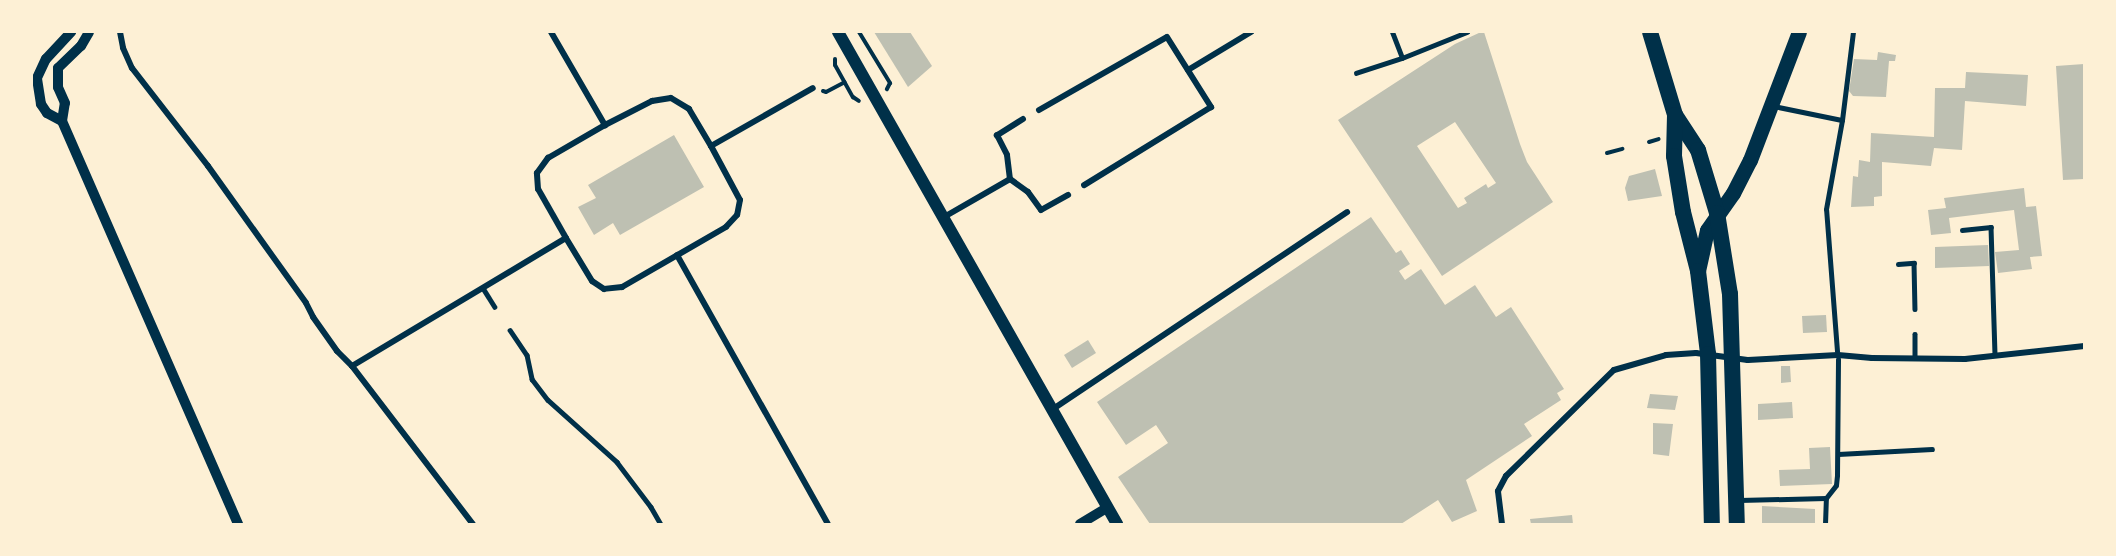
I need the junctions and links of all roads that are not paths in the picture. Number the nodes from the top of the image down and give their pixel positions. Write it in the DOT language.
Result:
graph roads {
  1 [pos="71,32"];
  2 [pos="89,32"];
  3 [pos="120,32"];
  4 [pos="551,32"];
  5 [pos="838,32"];
  6 [pos="1251,32"];
  7 [pos="1392,32"];
  8 [pos="1467,32"];
  9 [pos="1650,32"];
  10 [pos="1799,32"];
  11 [pos="1853,32"];
  12 [pos="1402,58"];
  13 [pos="1188,70"];
  14 [pos="1356,73"];
  15 [pos="34,78"];
  16 [pos="813,87"];
  17 [pos="1769,105"];
  18 [pos="1039,110"];
  19 [pos="1676,115"];
  20 [pos="1023,120"];
  21 [pos="1842,120"];
  22 [pos="62,121"];
  23 [pos="604,125"];
  24 [pos="711,146"];
  25 [pos="1010,178"];
  26 [pos="1084,185"];
  27 [pos="1068,195"];
  28 [pos="1347,212"];
  29 [pos="1717,213"];
  30 [pos="944,217"];
  31 [pos="1962,230"];
  32 [pos="566,238"];
  33 [pos="677,255"];
  34 [pos="1898,264"];
  35 [pos="1698,271"];
  36 [pos="483,288"];
  37 [pos="495,307"];
  38 [pos="1915,309"];
  39 [pos="510,330"];
  40 [pos="1915,334"];
  41 [pos="2085,346"];
  42 [pos="1837,351"];
  43 [pos="1708,354"];
  44 [pos="1995,355"];
  45 [pos="1915,357"];
  46 [pos="1732,358"];
  47 [pos="1838,359"];
  48 [pos="352,366"];
  49 [pos="1053,408"];
  50 [pos="1932,449"];
  51 [pos="1838,454"];
  52 [pos="1826,498"];
  53 [pos="1737,500"];
  54 [pos="1107,508"];
  55 [pos="238,525"];
  56 [pos="473,525"];
  57 [pos="661,525"];
  58 [pos="828,525"];
  59 [pos="1080,525"];
  60 [pos="1117,525"];
  61 [pos="1502,525"];
  62 [pos="1712,525"];
  63 [pos="1737,525"];
  64 [pos="1825,525"];
  1 -- 15 [label="street"];
  2 -- 22 [label="street"];
  3 -- 48 [label="street"];
  4 -- 23 [label="street"];
  5 -- 30 [label="main road"];
  6 -- 13 [label="street"];
  7 -- 12 [label="lane"];
  8 -- 12 [label="lane"];
  9 -- 19 [label="highway"];
  10 -- 17 [label="main road"];
  11 -- 21 [label="street"];
  12 -- 14 [label="lane"];
  13 -- 18 [label="street"];
  13 -- 26 [label="street"];
  15 -- 22 [label="street"];
  16 -- 24 [label="street"];
  17 -- 21 [label="street"];
  17 -- 29 [label="main road"];
  19 -- 29 [label="highway"];
  19 -- 35 [label="highway"];
  20 -- 25 [label="street"];
  21 -- 42 [label="street"];
  22 -- 55 [label="street"];
  23 -- 24 [label="street"];
  23 -- 32 [label="street"];
  24 -- 33 [label="street"];
  25 -- 27 [label="street"];
  25 -- 30 [label="street"];
  28 -- 49 [label="street"];
  29 -- 35 [label="main road"];
  29 -- 46 [label="highway"];
  30 -- 49 [label="main road"];
  31 -- 44 [label="lane"];
  32 -- 33 [label="street"];
  32 -- 36 [label="street"];
  33 -- 58 [label="street"];
  34 -- 38 [label="lane"];
  35 -- 43 [label="highway"];
  36 -- 37 [label="lane"];
  36 -- 48 [label="street"];
  39 -- 57 [label="lane"];
  40 -- 45 [label="lane"];
  41 -- 44 [label="street"];
  43 -- 46 [label="street"];
  43 -- 61 [label="street"];
  43 -- 62 [label="highway"];
  44 -- 45 [label="street"];
  45 -- 46 [label="street"];
  46 -- 53 [label="highway"];
  47 -- 51 [label="street"];
  48 -- 56 [label="street"];
  49 -- 54 [label="main road"];
  50 -- 51 [label="street"];
  51 -- 52 [label="street"];
  52 -- 53 [label="street"];
  52 -- 64 [label="street"];
  53 -- 63 [label="highway"];
  54 -- 59 [label="street"];
  54 -- 60 [label="main road"];
}
